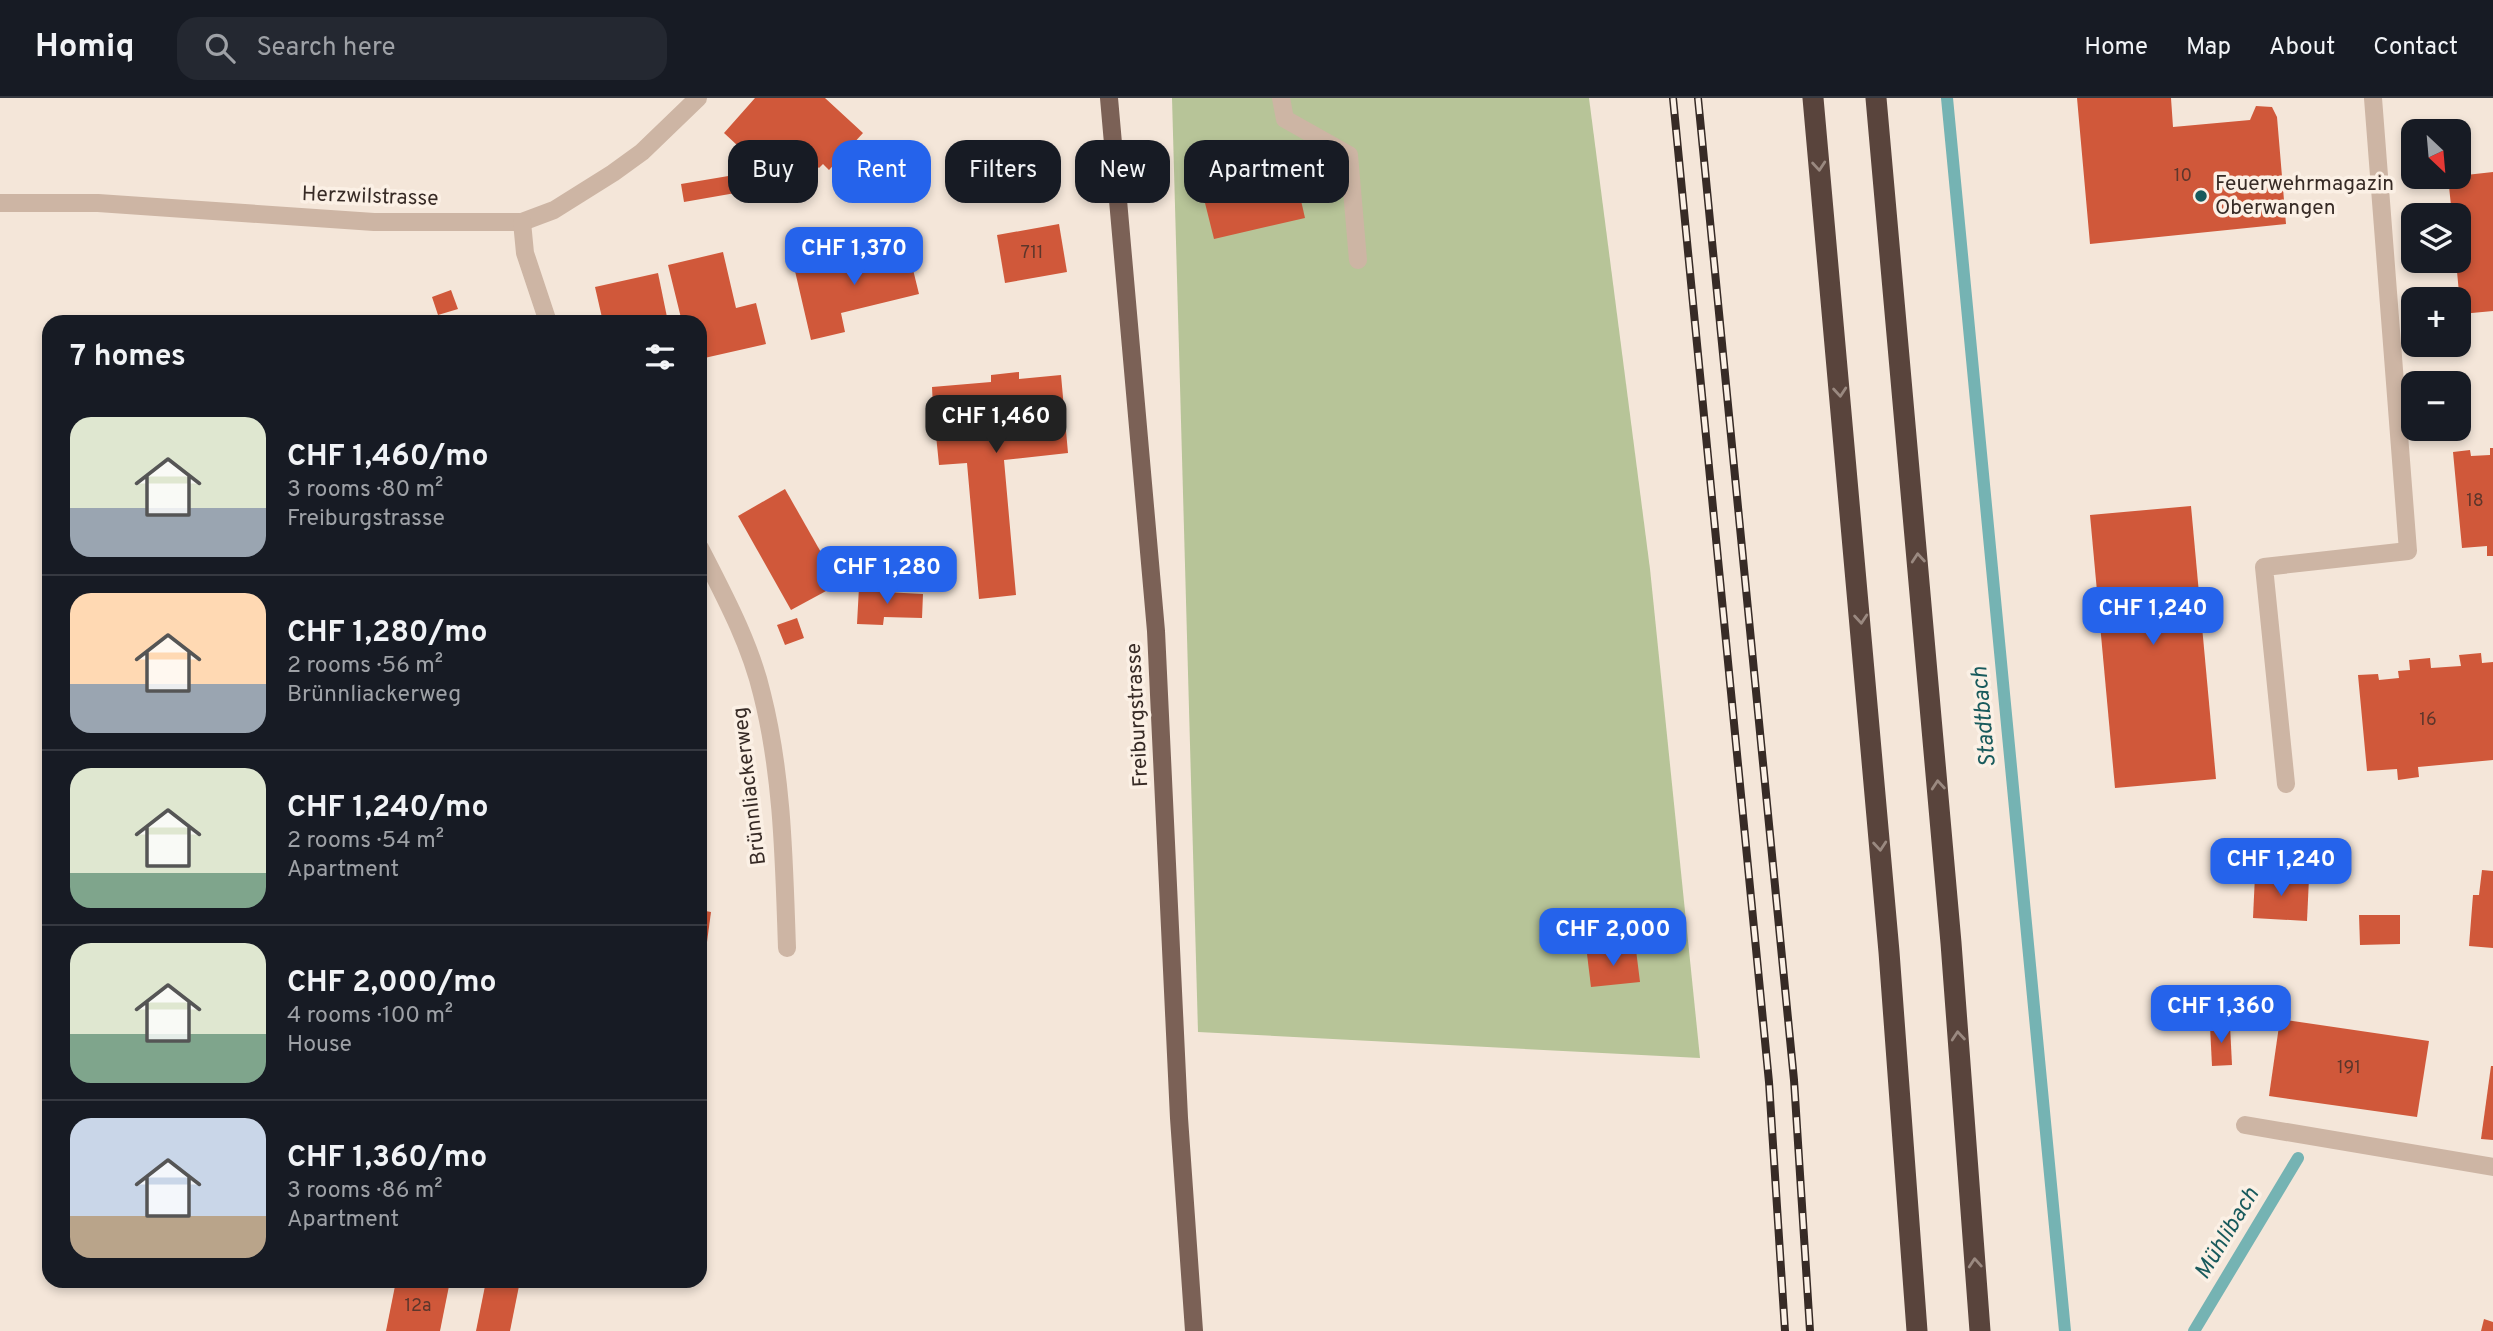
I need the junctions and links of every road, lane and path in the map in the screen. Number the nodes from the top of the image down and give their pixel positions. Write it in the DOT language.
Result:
graph roads {
  1 [pos="698,98"];
  2 [pos="1109,98"];
  3 [pos="1281,98"];
  4 [pos="1813,98"];
  5 [pos="1876,98"];
  6 [pos="2373,98"];
  7 [pos="0,203"];
  8 [pos="522,222"];
  9 [pos="1358,260"];
  10 [pos="545,315"];
  11 [pos="707,563"];
  12 [pos="2286,784"];
  13 [pos="787,948"];
  14 [pos="2245,1125"];
  15 [pos="2493,1167"];
  16 [pos="1195,1331"];
  17 [pos="1917,1331"];
  18 [pos="1980,1331"];
  1 -- 8 [label="street, Herzwilstrasse"];
  2 -- 16 [label="main road, Freiburgstrasse"];
  3 -- 9 [label="street"];
  4 -- 17 [label="highway, one-way"];
  18 -- 5 [label="highway, one-way"];
  6 -- 12 [label="street"];
  7 -- 8 [label="street, Herzwilstrasse"];
  8 -- 10 [label="street"];
  11 -- 13 [label="street, Brünnliackerweg"];
  14 -- 15 [label="street"];
}
